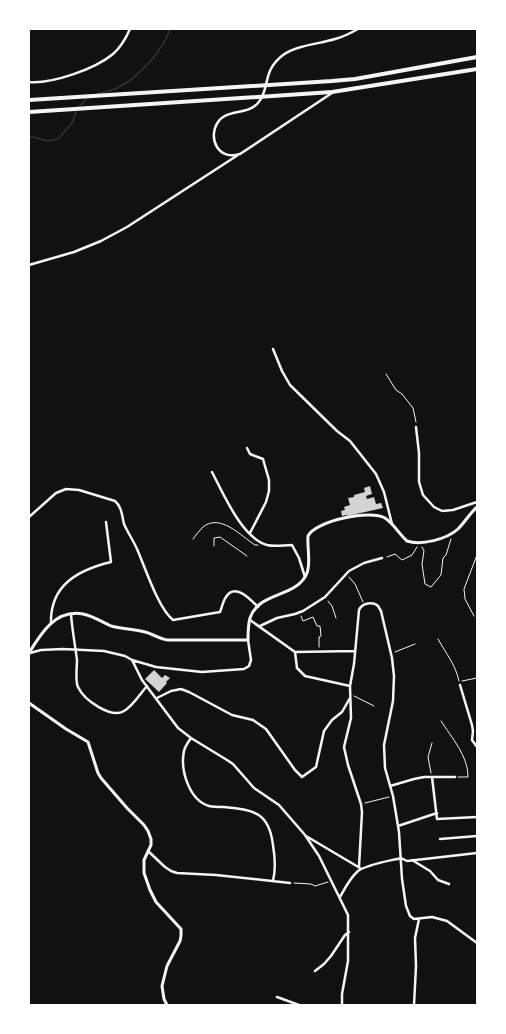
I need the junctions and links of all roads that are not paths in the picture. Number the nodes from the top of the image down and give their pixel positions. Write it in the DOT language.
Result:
graph roads {
  1 [pos="130,29"];
  2 [pos="358,29"];
  3 [pos="477,57"];
  4 [pos="477,69"];
  5 [pos="29,82"];
  6 [pos="332,92"];
  7 [pos="29,100"];
  8 [pos="29,112"];
  9 [pos="244,151"];
  10 [pos="29,265"];
  11 [pos="273,349"];
  12 [pos="416,427"];
  13 [pos="247,448"];
  14 [pos="212,472"];
  15 [pos="477,502"];
  16 [pos="477,507"];
  17 [pos="29,517"];
  18 [pos="106,522"];
  19 [pos="392,524"];
  20 [pos="250,533"];
  21 [pos="382,558"];
  22 [pos="305,577"];
  23 [pos="258,607"];
  24 [pos="71,614"];
  25 [pos="250,620"];
  26 [pos="51,623"];
  27 [pos="260,626"];
  28 [pos="248,640"];
  29 [pos="75,650"];
  30 [pos="355,651"];
  31 [pos="295,652"];
  32 [pos="29,653"];
  33 [pos="132,660"];
  34 [pos="459,684"];
  35 [pos="147,686"];
  36 [pos="350,686"];
  37 [pos="350,696"];
  38 [pos="157,698"];
  39 [pos="29,703"];
  40 [pos="191,738"];
  41 [pos="477,747"];
  42 [pos="432,777"];
  43 [pos="455,777"];
  44 [pos="390,786"];
  45 [pos="436,813"];
  46 [pos="477,816"];
  47 [pos="398,826"];
  48 [pos="305,835"];
  49 [pos="477,836"];
  50 [pos="440,839"];
  51 [pos="148,850"];
  52 [pos="477,853"];
  53 [pos="401,858"];
  54 [pos="412,860"];
  55 [pos="360,868"];
  56 [pos="273,881"];
  57 [pos="290,883"];
  58 [pos="449,884"];
  59 [pos="340,898"];
  60 [pos="419,919"];
  61 [pos="348,932"];
  62 [pos="477,943"];
  63 [pos="315,971"];
  64 [pos="276,997"];
  65 [pos="167,1005"];
  66 [pos="299,1005"];
  67 [pos="342,1005"];
  68 [pos="414,1005"];
  1 -- 5 [label="street"];
  2 -- 9 [label="street"];
  3 -- 7 [label="highway"];
  4 -- 6 [label="highway"];
  6 -- 8 [label="highway"];
  6 -- 9 [label="street"];
  9 -- 10 [label="street"];
  11 -- 19 [label="street"];
  12 -- 15 [label="street"];
  13 -- 20 [label="street"];
  14 -- 20 [label="street"];
  16 -- 19 [label="street"];
  17 -- 23 [label="street"];
  18 -- 26 [label="street"];
  19 -- 22 [label="street"];
  20 -- 22 [label="street"];
  21 -- 27 [label="street"];
  22 -- 23 [label="street"];
  23 -- 25 [label="street"];
  24 -- 26 [label="street"];
  24 -- 28 [label="street"];
  24 -- 29 [label="street"];
  25 -- 27 [label="street"];
  25 -- 28 [label="street"];
  26 -- 32 [label="street"];
  27 -- 31 [label="street"];
  28 -- 33 [label="street"];
  29 -- 32 [label="street"];
  29 -- 33 [label="street"];
  29 -- 35 [label="street"];
  30 -- 31 [label="street"];
  30 -- 36 [label="street"];
  30 -- 44 [label="street"];
  31 -- 36 [label="street"];
  33 -- 35 [label="street"];
  34 -- 41 [label="street"];
  35 -- 38 [label="street"];
  36 -- 37 [label="street"];
  37 -- 38 [label="street"];
  37 -- 55 [label="street"];
  38 -- 40 [label="street"];
  39 -- 51 [label="street"];
  40 -- 48 [label="street"];
  40 -- 56 [label="street"];
  42 -- 43 [label="street"];
  42 -- 44 [label="street"];
  42 -- 45 [label="street"];
  44 -- 47 [label="street"];
  45 -- 46 [label="street"];
  45 -- 47 [label="street"];
  47 -- 53 [label="street"];
  48 -- 55 [label="street"];
  48 -- 59 [label="street"];
  49 -- 50 [label="street"];
  51 -- 56 [label="street"];
  51 -- 65 [label="street"];
  52 -- 54 [label="street"];
  53 -- 54 [label="street"];
  53 -- 55 [label="street"];
  53 -- 60 [label="street"];
  54 -- 58 [label="street"];
  55 -- 59 [label="street"];
  56 -- 57 [label="street"];
  59 -- 61 [label="street"];
  60 -- 62 [label="street"];
  60 -- 68 [label="street"];
  61 -- 63 [label="street"];
  61 -- 67 [label="street"];
  64 -- 66 [label="street"];
}
